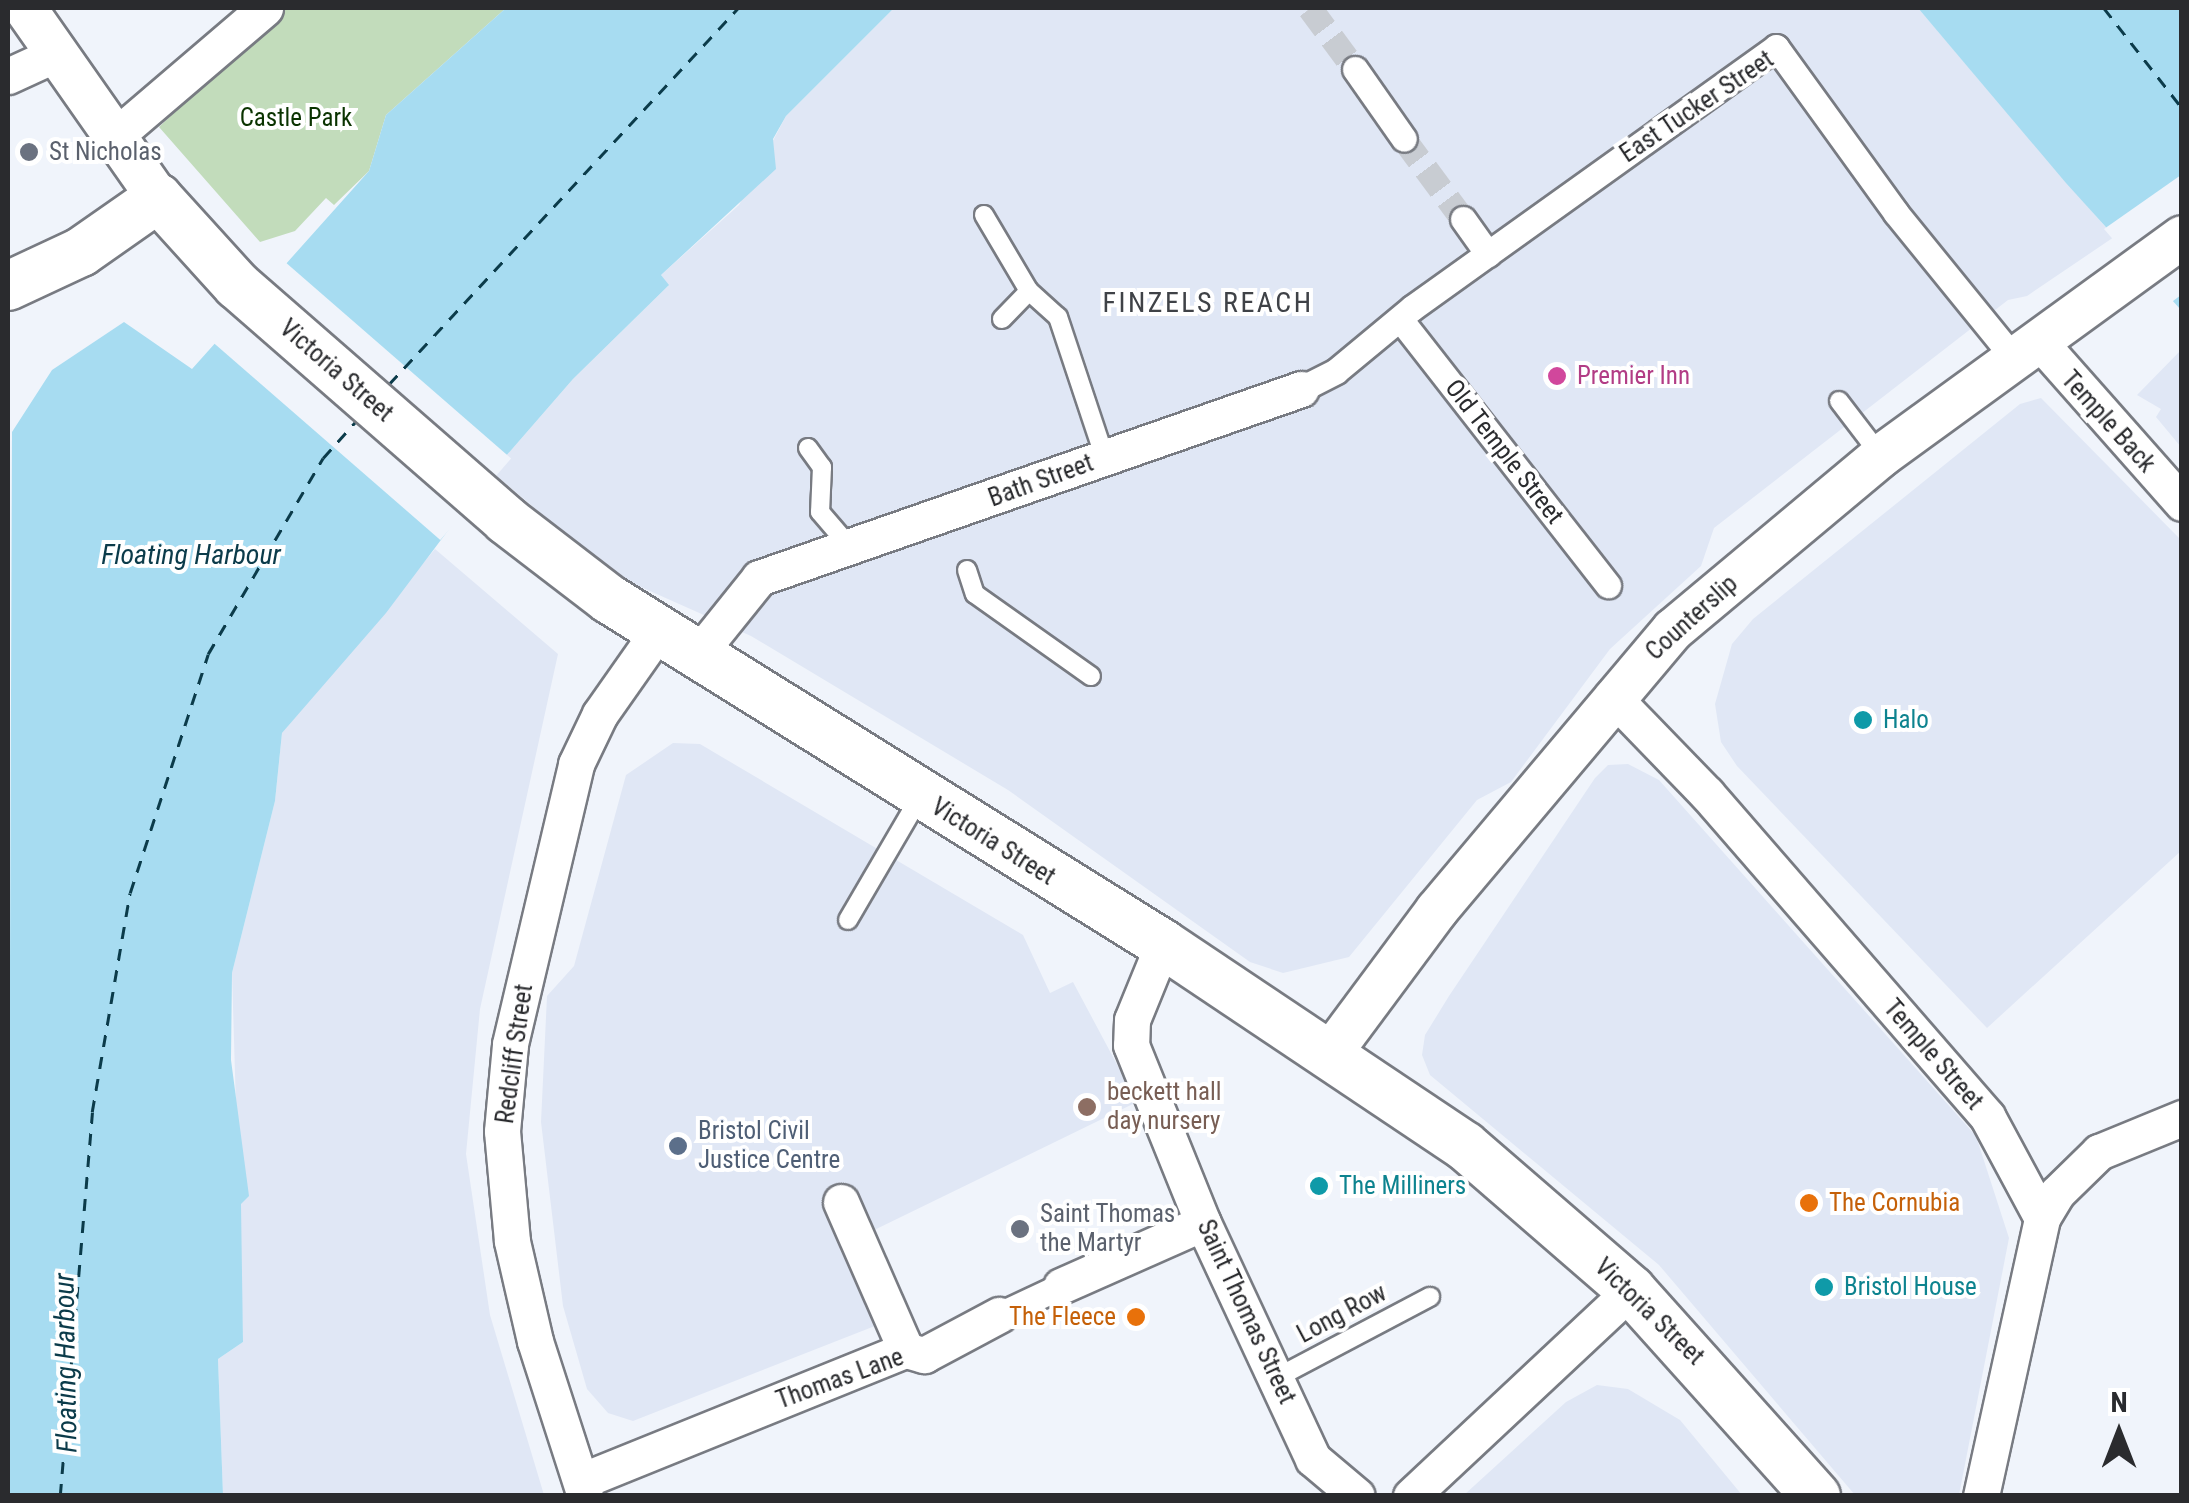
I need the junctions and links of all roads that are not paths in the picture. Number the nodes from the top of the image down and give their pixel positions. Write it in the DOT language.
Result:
graph roads {
  1 [pos="26,8"];
  2 [pos="265,8"];
  3 [pos="56,54"];
  4 [pos="1355,69"];
  5 [pos="8,76"];
  6 [pos="113,138"];
  7 [pos="1404,139"];
  8 [pos="158,198"];
  9 [pos="984,215"];
  10 [pos="1463,220"];
  11 [pos="2182,237"];
  12 [pos="1488,254"];
  13 [pos="8,286"];
  14 [pos="1029,291"];
  15 [pos="1400,319"];
  16 [pos="1002,320"];
  17 [pos="2025,348"];
  18 [pos="1301,390"];
  19 [pos="1839,402"];
  20 [pos="808,448"];
  21 [pos="1881,456"];
  22 [pos="1104,458"];
  23 [pos="2182,503"];
  24 [pos="850,547"];
  25 [pos="967,570"];
  26 [pos="1608,585"];
  27 [pos="678,642"];
  28 [pos="1091,676"];
  29 [pos="1612,696"];
  30 [pos="920,797"];
  31 [pos="848,920"];
  32 [pos="1162,944"];
  33 [pos="1330,1054"];
  34 [pos="2182,1118"];
  35 [pos="841,1202"];
  36 [pos="2042,1218"];
  37 [pos="1203,1223"];
  38 [pos="1061,1286"];
  39 [pos="1631,1290"];
  40 [pos="1430,1296"];
  41 [pos="999,1315"];
  42 [pos="906,1350"];
  43 [pos="1278,1376"];
  44 [pos="583,1488"];
  45 [pos="1357,1496"];
  46 [pos="1410,1496"];
  47 [pos="1816,1496"];
  48 [pos="1980,1496"];
  1 -- 3 [label="street"];
  2 -- 6 [label="street"];
  3 -- 5 [label="street"];
  3 -- 6 [label="street"];
  4 -- 7 [label="street"];
  6 -- 8 [label="street"];
  8 -- 13 [label="main road"];
  8 -- 27 [label="main road, Victoria Street"];
  9 -- 14 [label="lane"];
  10 -- 12 [label="street"];
  11 -- 17 [label="street, Counterslip"];
  12 -- 15 [label="street, East Tucker Street"];
  12 -- 17 [label="street, East Tucker Street"];
  14 -- 16 [label="lane"];
  14 -- 22 [label="lane"];
  15 -- 18 [label="street, Bath Street"];
  15 -- 26 [label="street, Old Temple Street"];
  17 -- 21 [label="street, Counterslip"];
  17 -- 23 [label="street, Temple Back"];
  18 -- 22 [label="street, Bath Street"];
  19 -- 21 [label="lane"];
  20 -- 24 [label="lane"];
  21 -- 29 [label="street, Counterslip"];
  22 -- 24 [label="street, Bath Street"];
  24 -- 27 [label="street, Bath Street"];
  25 -- 28 [label="lane"];
  27 -- 30 [label="main road, Victoria Street"];
  27 -- 44 [label="street, Redcliff Street"];
  29 -- 33 [label="street, Counterslip"];
  29 -- 36 [label="street, Temple Street"];
  30 -- 31 [label="lane"];
  30 -- 32 [label="main road, Victoria Street"];
  32 -- 33 [label="main road, Victoria Street"];
  32 -- 37 [label="street, Saint Thomas Street"];
  33 -- 39 [label="main road, Victoria Street"];
  34 -- 36 [label="street"];
  35 -- 42 [label="street"];
  36 -- 48 [label="street"];
  37 -- 38 [label="street, Thomas Lane"];
  37 -- 43 [label="street, Saint Thomas Street"];
  38 -- 41 [label="street, Thomas Lane"];
  39 -- 46 [label="street"];
  39 -- 47 [label="main road, Victoria Street"];
  40 -- 43 [label="lane, Long Row"];
  41 -- 42 [label="street, Thomas Lane"];
  42 -- 44 [label="street, Thomas Lane"];
  43 -- 45 [label="street, Saint Thomas Street"];
}
